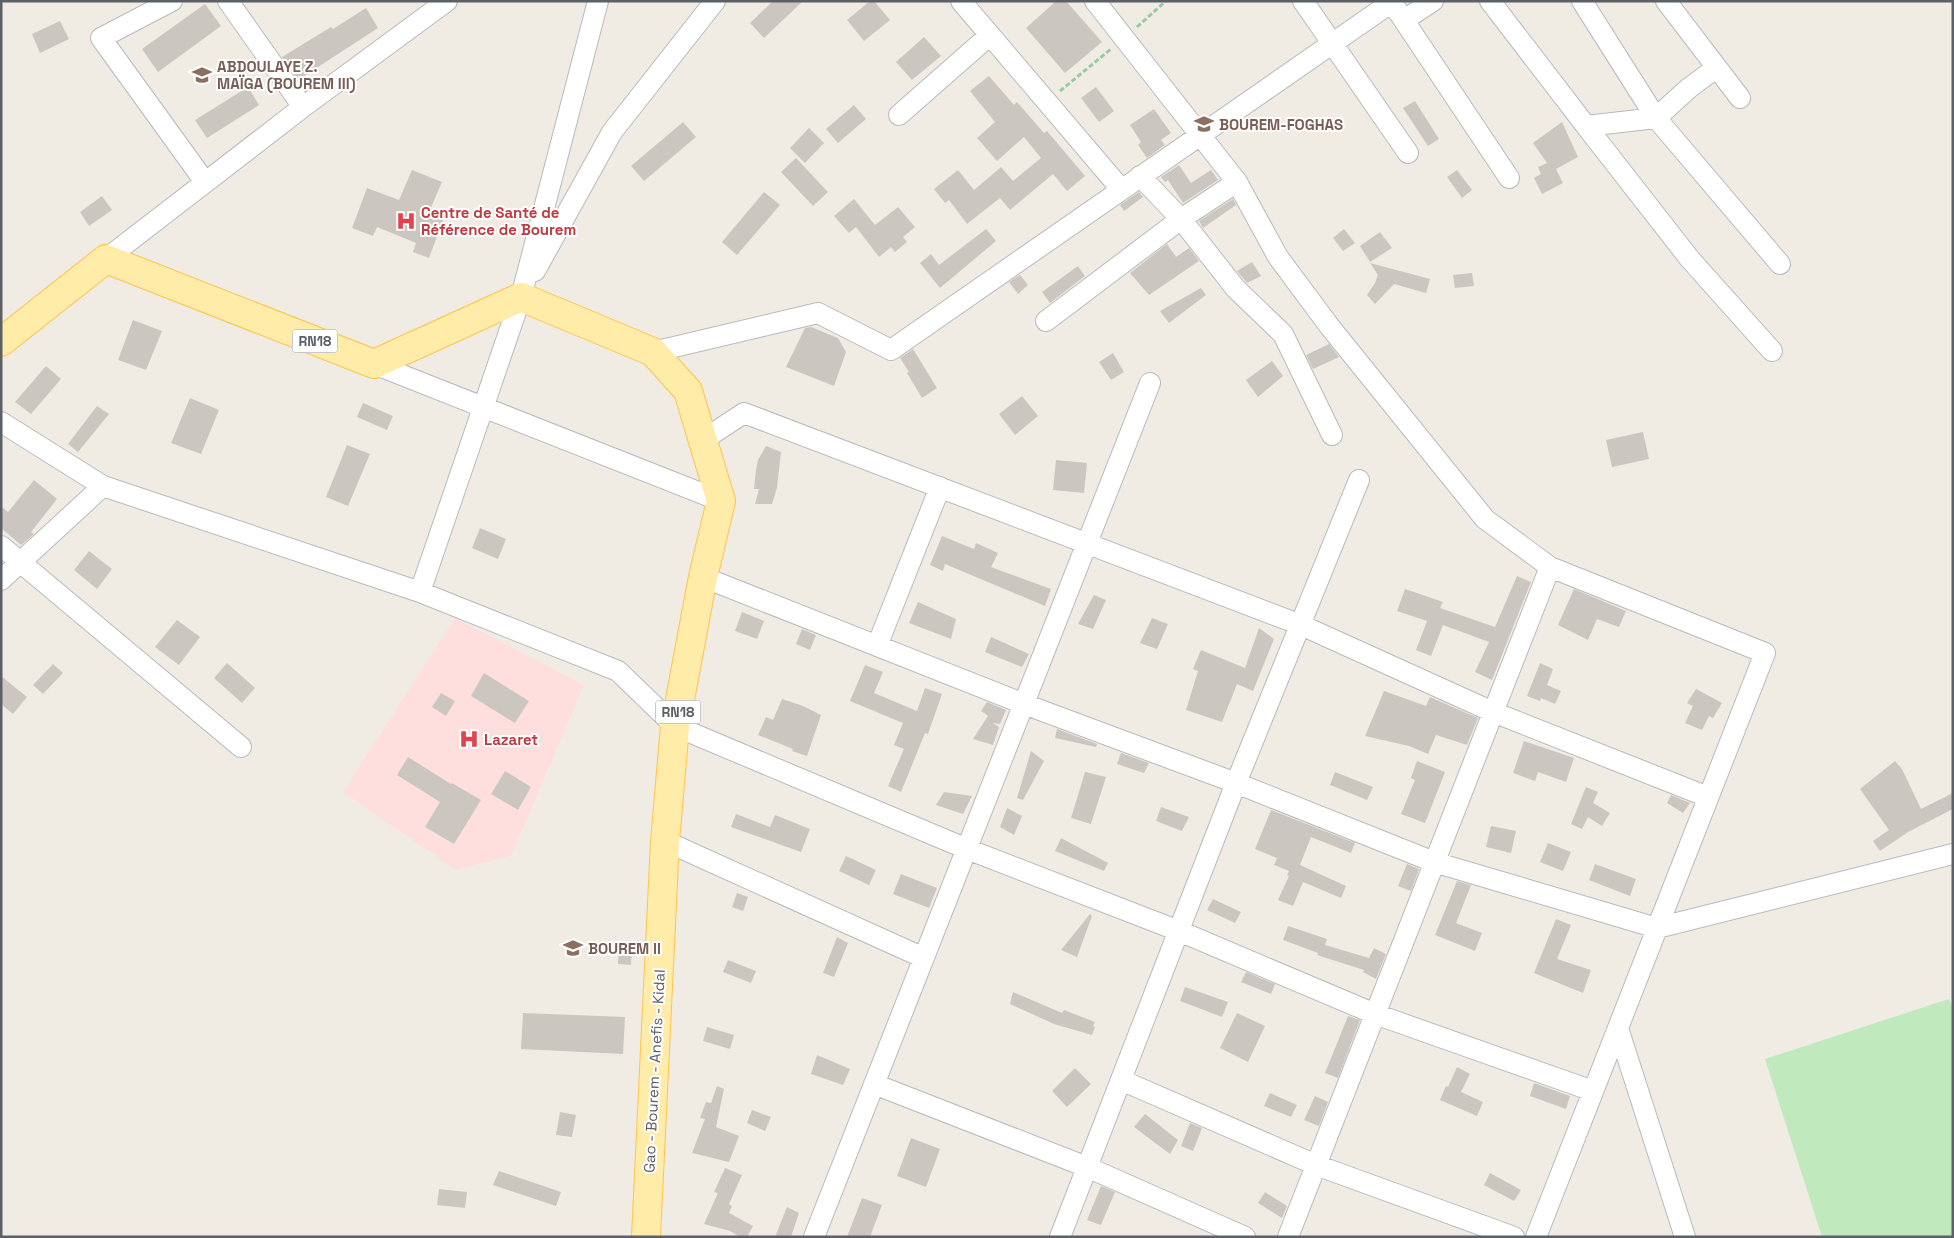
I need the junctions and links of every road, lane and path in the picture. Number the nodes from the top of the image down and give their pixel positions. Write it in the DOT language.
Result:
graph roads {
  1 [pos="172,1"];
  2 [pos="228,1"];
  3 [pos="448,1"];
  4 [pos="598,1"];
  5 [pos="715,1"];
  6 [pos="962,1"];
  7 [pos="1095,1"];
  8 [pos="1166,1"];
  9 [pos="1303,1"];
  10 [pos="1392,1"];
  11 [pos="1433,1"];
  12 [pos="1490,1"];
  13 [pos="1582,1"];
  14 [pos="1666,1"];
  15 [pos="1404,20"];
  16 [pos="990,35"];
  17 [pos="1124,37"];
  18 [pos="1331,44"];
  19 [pos="1716,68"];
  20 [pos="1740,98"];
  21 [pos="1047,102"];
  22 [pos="303,108"];
  23 [pos="899,115"];
  24 [pos="1656,118"];
  25 [pos="1586,126"];
  26 [pos="1200,135"];
  27 [pos="1408,153"];
  28 [pos="1140,176"];
  29 [pos="1509,178"];
  30 [pos="205,182"];
  31 [pos="1237,182"];
  32 [pos="1121,189"];
  33 [pos="1181,220"];
  34 [pos="106,259"];
  35 [pos="1780,264"];
  36 [pos="521,297"];
  37 [pos="1046,321"];
  38 [pos="1,342"];
  39 [pos="1772,351"];
  40 [pos="653,352"];
  41 [pos="374,364"];
  42 [pos="1150,382"];
  43 [pos="484,407"];
  44 [pos="1,422"];
  45 [pos="1332,435"];
  46 [pos="703,440"];
  47 [pos="1359,480"];
  48 [pos="103,486"];
  49 [pos="940,487"];
  50 [pos="721,501"];
  51 [pos="1087,544"];
  52 [pos="1,546"];
  53 [pos="19,562"];
  54 [pos="1550,567"];
  55 [pos="703,577"];
  56 [pos="1,580"];
  57 [pos="420,592"];
  58 [pos="1300,625"];
  59 [pos="878,646"];
  60 [pos="1024,704"];
  61 [pos="1493,712"];
  62 [pos="676,726"];
  63 [pos="241,747"];
  64 [pos="1236,783"];
  65 [pos="1708,797"];
  66 [pos="665,841"];
  67 [pos="967,849"];
  68 [pos="1953,854"];
  69 [pos="1434,862"];
  70 [pos="1657,928"];
  71 [pos="1179,931"];
  72 [pos="924,958"];
  73 [pos="1375,1014"];
  74 [pos="1618,1028"];
  75 [pos="1121,1080"];
  76 [pos="874,1084"];
  77 [pos="1593,1091"];
  78 [pos="1316,1165"];
  79 [pos="1087,1167"];
  80 [pos="646,1237"];
  81 [pos="814,1237"];
  82 [pos="1060,1237"];
  83 [pos="1245,1237"];
  84 [pos="1288,1237"];
  85 [pos="1514,1237"];
  86 [pos="1536,1237"];
  87 [pos="1685,1237"];
  1 -- 30 [label="street"];
  2 -- 22 [label="street"];
  3 -- 22 [label="street"];
  4 -- 36 [label="street"];
  5 -- 36 [label="street"];
  6 -- 16 [label="street"];
  7 -- 17 [label="street"];
  8 -- 17 [label="path"];
  9 -- 18 [label="street"];
  10 -- 15 [label="street"];
  10 -- 18 [label="street"];
  11 -- 15 [label="street"];
  12 -- 25 [label="street"];
  13 -- 24 [label="street"];
  14 -- 19 [label="street"];
  15 -- 29 [label="street"];
  16 -- 21 [label="street"];
  16 -- 23 [label="street"];
  17 -- 21 [label="path"];
  17 -- 26 [label="street"];
  18 -- 26 [label="street"];
  18 -- 27 [label="street"];
  19 -- 20 [label="street"];
  19 -- 24 [label="street"];
  21 -- 32 [label="street"];
  22 -- 30 [label="street"];
  24 -- 25 [label="street"];
  24 -- 35 [label="street"];
  25 -- 39 [label="street"];
  26 -- 28 [label="street"];
  26 -- 31 [label="street"];
  28 -- 32 [label="street"];
  28 -- 33 [label="street"];
  30 -- 34 [label="street"];
  31 -- 33 [label="street"];
  31 -- 54 [label="street"];
  32 -- 40 [label="street"];
  33 -- 37 [label="street"];
  33 -- 45 [label="street"];
  34 -- 38 [label="main road"];
  34 -- 41 [label="main road, RN18"];
  36 -- 40 [label="main road, Gao - Bourem - Anefis - Kidal / RN18"];
  36 -- 41 [label="main road"];
  36 -- 43 [label="street"];
  40 -- 46 [label="main road, Gao - Bourem - Anefis - Kidal / RN18"];
  41 -- 43 [label="street"];
  42 -- 51 [label="street"];
  43 -- 50 [label="street"];
  43 -- 57 [label="street"];
  44 -- 48 [label="street"];
  46 -- 49 [label="street"];
  46 -- 50 [label="main road, Gao - Bourem - Anefis - Kidal / RN18"];
  47 -- 58 [label="street"];
  48 -- 53 [label="street"];
  48 -- 57 [label="street"];
  49 -- 51 [label="street"];
  49 -- 59 [label="street"];
  50 -- 55 [label="main road, Gao - Bourem - Anefis - Kidal / RN18"];
  51 -- 58 [label="street"];
  51 -- 60 [label="street"];
  52 -- 53 [label="street"];
  53 -- 56 [label="street"];
  53 -- 63 [label="street"];
  54 -- 61 [label="street"];
  54 -- 65 [label="street"];
  55 -- 59 [label="street"];
  55 -- 62 [label="main road, Gao - Bourem - Anefis - Kidal / RN18"];
  57 -- 62 [label="street"];
  58 -- 61 [label="street"];
  58 -- 64 [label="street"];
  59 -- 60 [label="street"];
  60 -- 64 [label="street"];
  60 -- 67 [label="street"];
  61 -- 65 [label="street"];
  61 -- 69 [label="street"];
  62 -- 66 [label="main road, Gao - Bourem - Anefis - Kidal / RN18"];
  62 -- 67 [label="street"];
  64 -- 69 [label="street"];
  64 -- 71 [label="street"];
  65 -- 70 [label="street"];
  66 -- 72 [label="street"];
  66 -- 80 [label="main road, Gao - Bourem - Anefis - Kidal / RN18"];
  67 -- 71 [label="street"];
  67 -- 72 [label="street"];
  68 -- 70 [label="street"];
  69 -- 70 [label="street"];
  69 -- 73 [label="street"];
  70 -- 74 [label="street"];
  71 -- 73 [label="street"];
  71 -- 75 [label="street"];
  72 -- 76 [label="street"];
  73 -- 77 [label="street"];
  73 -- 78 [label="street"];
  74 -- 77 [label="street"];
  74 -- 87 [label="street"];
  75 -- 78 [label="street"];
  75 -- 79 [label="street"];
  76 -- 79 [label="street"];
  76 -- 81 [label="street"];
  77 -- 86 [label="street"];
  78 -- 84 [label="street"];
  78 -- 85 [label="street"];
  79 -- 82 [label="street"];
  79 -- 83 [label="street"];
}
